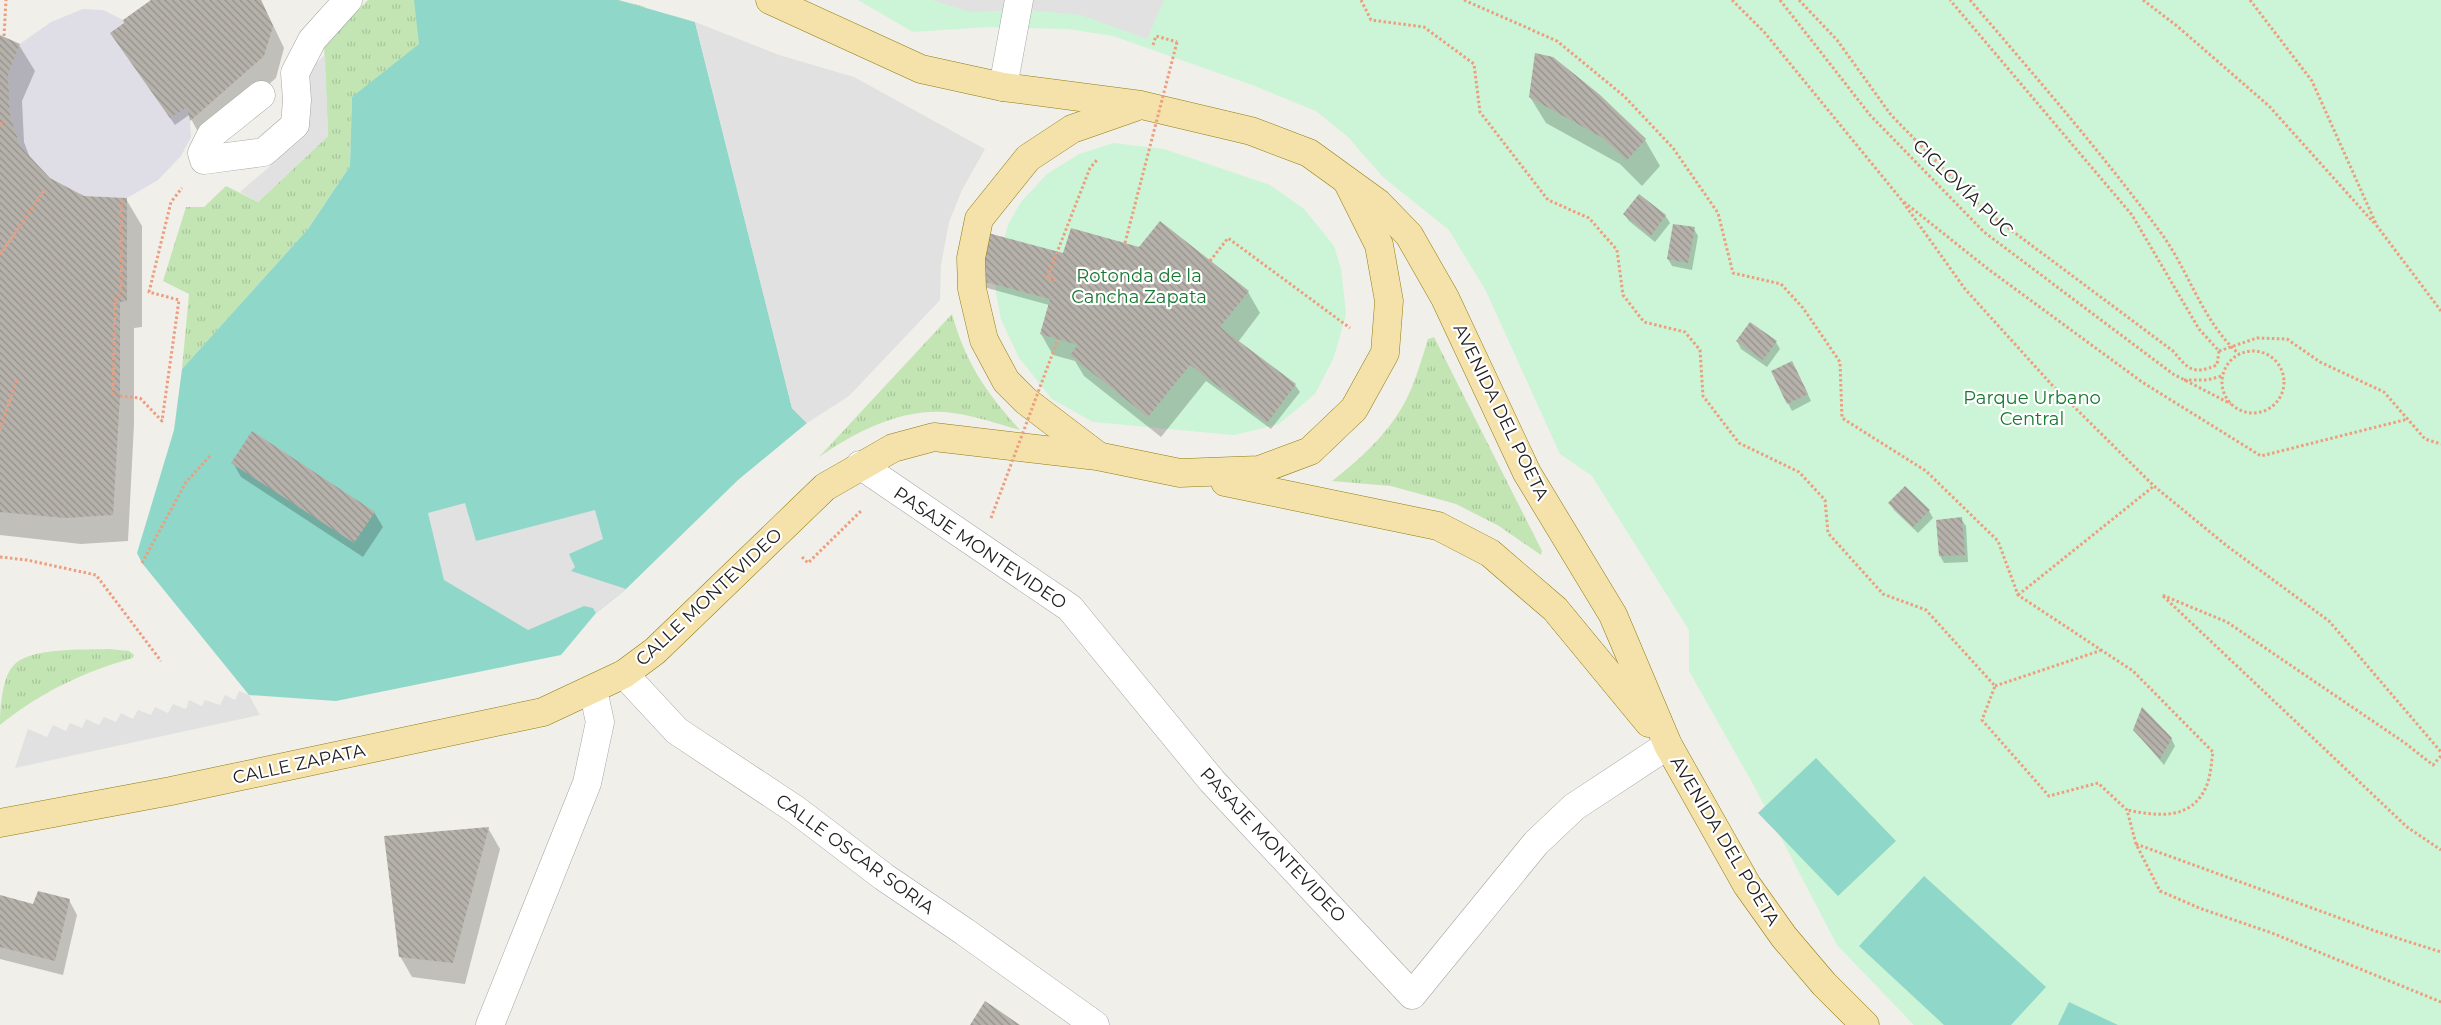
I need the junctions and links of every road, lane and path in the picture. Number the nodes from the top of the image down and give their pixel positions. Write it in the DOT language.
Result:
graph roads {
  1 [pos="6,0"];
  2 [pos="348,0"];
  3 [pos="770,0"];
  4 [pos="1019,0"];
  5 [pos="1361,0"];
  6 [pos="1464,0"];
  7 [pos="1732,0"];
  8 [pos="1780,0"];
  9 [pos="1799,0"];
  10 [pos="1950,0"];
  11 [pos="1970,0"];
  12 [pos="2143,0"];
  13 [pos="2250,0"];
  14 [pos="4,36"];
  15 [pos="1153,45"];
  16 [pos="1003,87"];
  17 [pos="261,95"];
  18 [pos="1141,104"];
  19 [pos="5,122"];
  20 [pos="0,124"];
  21 [pos="1102,155"];
  22 [pos="1347,181"];
  23 [pos="45,189"];
  24 [pos="122,198"];
  25 [pos="1900,198"];
  26 [pos="171,202"];
  27 [pos="2377,226"];
  28 [pos="1125,243"];
  29 [pos="0,255"];
  30 [pos="1210,261"];
  31 [pos="1056,280"];
  32 [pos="2441,312"];
  33 [pos="1058,339"];
  34 [pos="2230,346"];
  35 [pos="2218,351"];
  36 [pos="1385,353"];
  37 [pos="2238,354"];
  38 [pos="2222,376"];
  39 [pos="17,378"];
  40 [pos="2183,380"];
  41 [pos="113,395"];
  42 [pos="120,396"];
  43 [pos="2231,404"];
  44 [pos="2408,419"];
  45 [pos="0,430"];
  46 [pos="2441,444"];
  47 [pos="210,456"];
  48 [pos="1098,456"];
  49 [pos="860,466"];
  50 [pos="1180,473"];
  51 [pos="890,485"];
  52 [pos="2154,486"];
  53 [pos="991,518"];
  54 [pos="801,556"];
  55 [pos="0,557"];
  56 [pos="142,562"];
  57 [pos="2018,595"];
  58 [pos="2102,650"];
  59 [pos="161,661"];
  60 [pos="624,674"];
  61 [pos="1995,686"];
  62 [pos="593,690"];
  63 [pos="1668,745"];
  64 [pos="2441,752"];
  65 [pos="2441,756"];
  66 [pos="2127,810"];
  67 [pos="0,823"];
  68 [pos="2136,844"];
  69 [pos="2441,850"];
  70 [pos="2441,952"];
  71 [pos="2441,1002"];
  72 [pos="490,1025"];
  73 [pos="1095,1025"];
  74 [pos="1865,1025"];
  1 -- 14 [label="path"];
  2 -- 17 [label="street"];
  3 -- 16 [label="main road"];
  4 -- 16 [label="street"];
  5 -- 61 [label="path"];
  6 -- 57 [label="path"];
  7 -- 25 [label="path"];
  8 -- 40 [label="path, CICLOVÍA PUC"];
  9 -- 35 [label="path"];
  10 -- 35 [label="path"];
  11 -- 34 [label="path"];
  12 -- 27 [label="path"];
  13 -- 27 [label="path"];
  15 -- 28 [label="path, bridge"];
  16 -- 18 [label="main road"];
  18 -- 22 [label="main road, AVENIDA DEL POETA"];
  18 -- 48 [label="main road"];
  19 -- 20 [label="path"];
  21 -- 31 [label="path"];
  22 -- 36 [label="main road"];
  22 -- 63 [label="main road, AVENIDA DEL POETA"];
  23 -- 29 [label="path"];
  24 -- 41 [label="path"];
  25 -- 44 [label="path"];
  25 -- 52 [label="path"];
  26 -- 42 [label="path"];
  27 -- 32 [label="path"];
  30 -- 36 [label="path"];
  33 -- 53 [label="path, bridge"];
  34 -- 35 [label="path"];
  34 -- 37 [label="path"];
  34 -- 44 [label="path"];
  36 -- 50 [label="main road"];
  37 -- 38 [label="path"];
  37 -- 43 [label="path, CICLOVÍA PUC"];
  38 -- 40 [label="path"];
  38 -- 43 [label="path"];
  39 -- 45 [label="path"];
  40 -- 43 [label="path, CICLOVÍA PUC"];
  44 -- 46 [label="path"];
  47 -- 56 [label="path"];
  48 -- 49 [label="main road, CALLE MONTEVIDEO"];
  48 -- 50 [label="main road, CALLE MONTEVIDEO"];
  49 -- 51 [label="street, PASAJE MONTEVIDEO"];
  49 -- 60 [label="main road, CALLE MONTEVIDEO"];
  50 -- 63 [label="main road, AVENIDA DEL POETA"];
  51 -- 54 [label="path"];
  51 -- 63 [label="street, PASAJE MONTEVIDEO"];
  52 -- 57 [label="path"];
  52 -- 64 [label="path"];
  55 -- 59 [label="path"];
  57 -- 58 [label="path"];
  58 -- 61 [label="path"];
  58 -- 66 [label="path"];
  60 -- 62 [label="main road, CALLE MONTEVIDEO"];
  60 -- 73 [label="street, CALLE OSCAR SORIA"];
  61 -- 66 [label="path"];
  62 -- 67 [label="main road, CALLE ZAPATA"];
  62 -- 72 [label="street"];
  63 -- 74 [label="main road, AVENIDA DEL POETA"];
  65 -- 69 [label="path"];
  66 -- 68 [label="path"];
  68 -- 70 [label="path"];
  68 -- 71 [label="path"];
}
